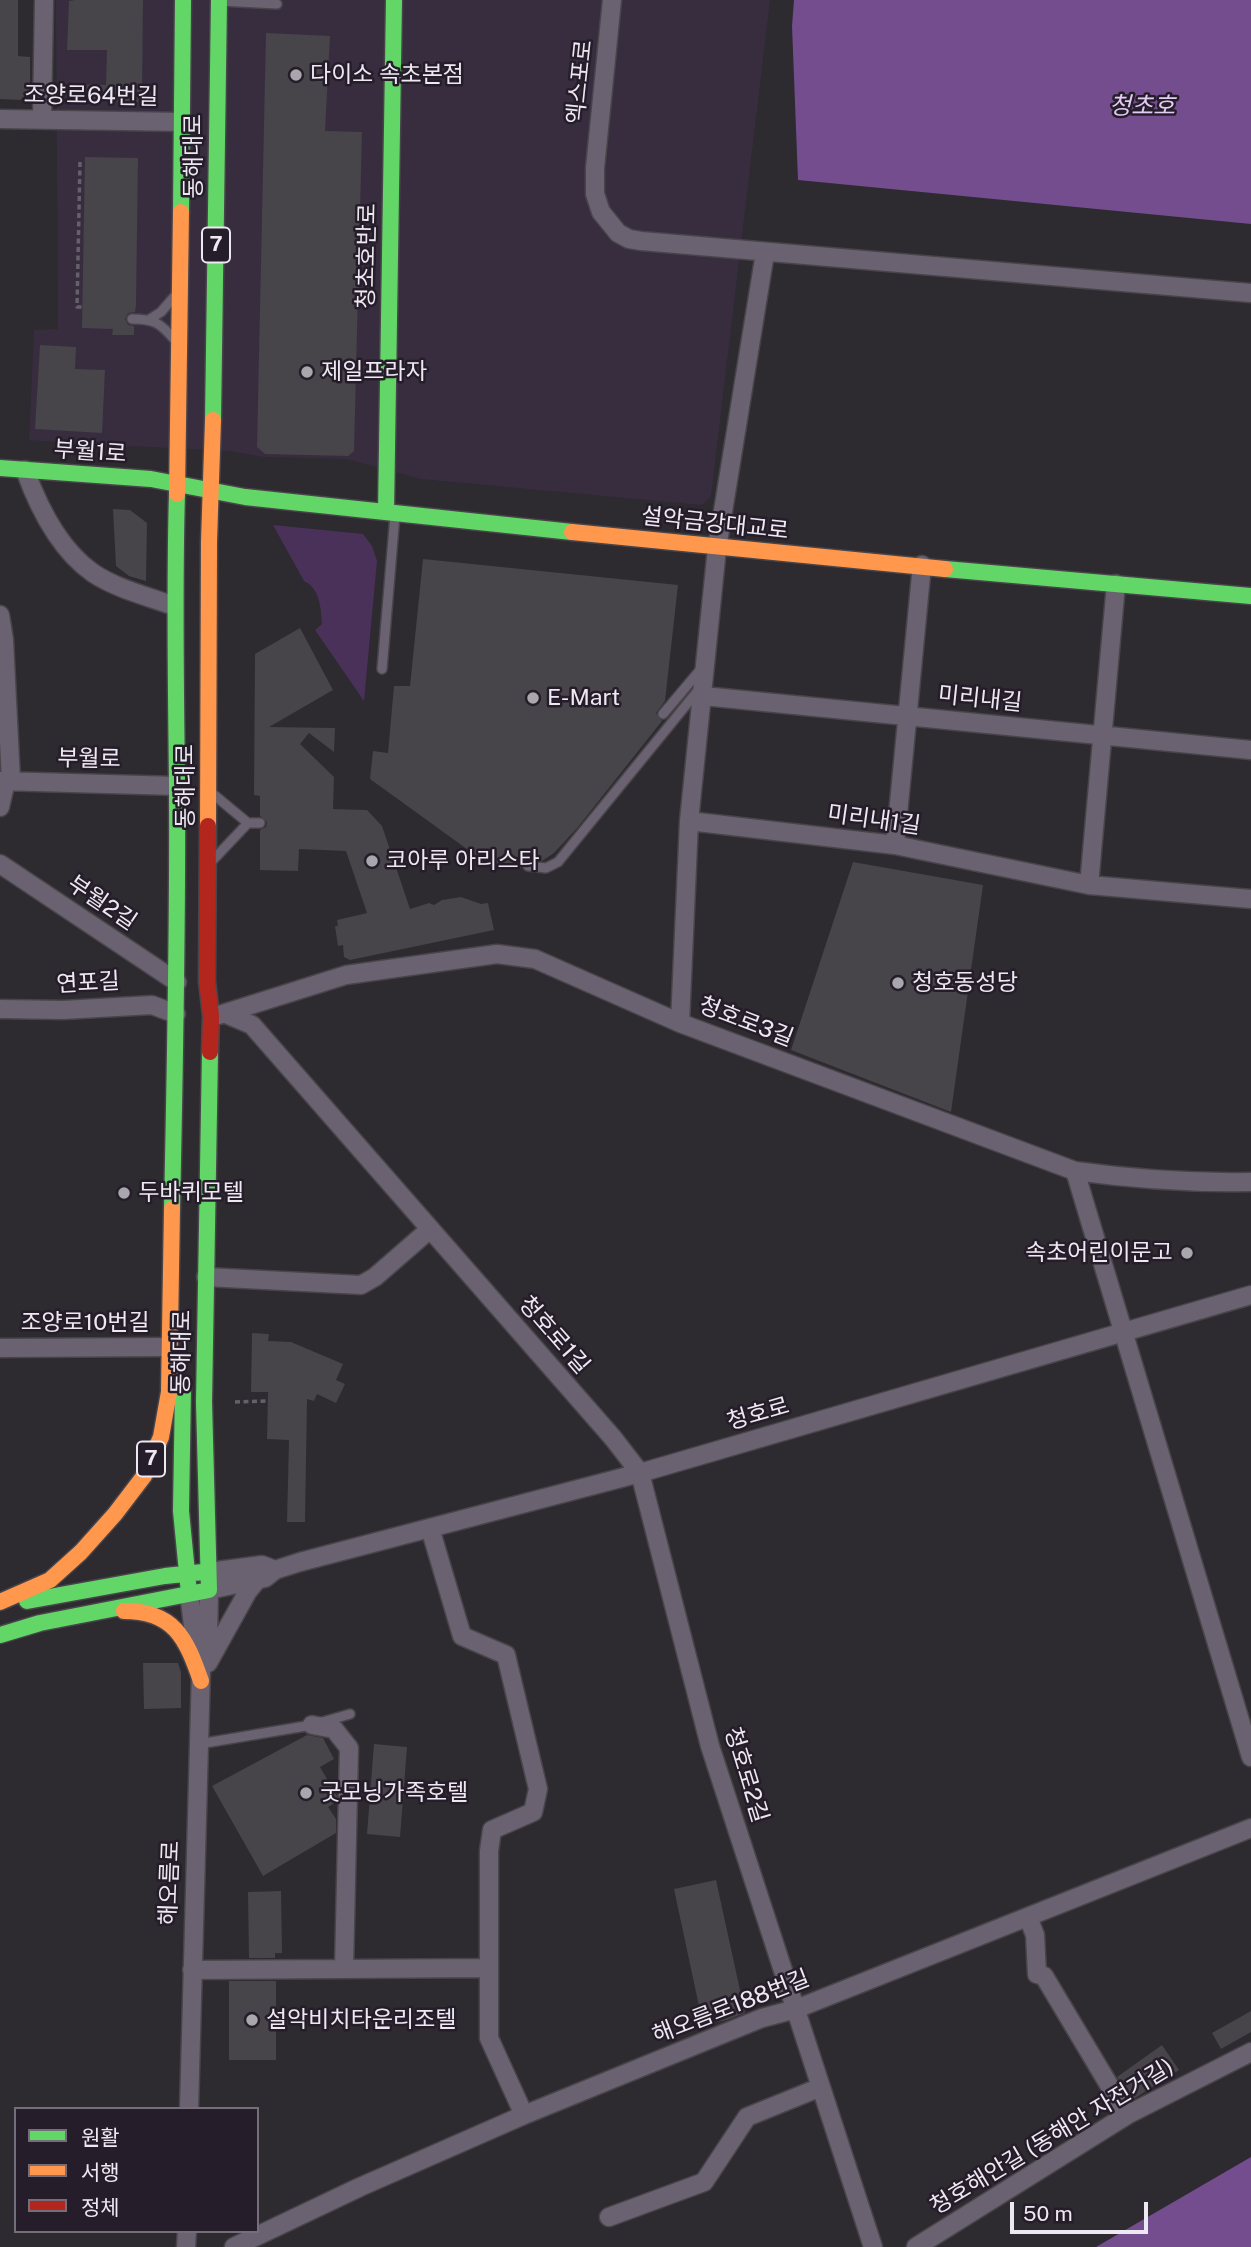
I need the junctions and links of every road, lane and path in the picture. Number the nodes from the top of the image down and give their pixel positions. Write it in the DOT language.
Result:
graph roads {
  1 [pos="44,0"];
  2 [pos="183,0"];
  3 [pos="219,0"];
  4 [pos="394,0"];
  5 [pos="612,0"];
  6 [pos="277,4"];
  7 [pos="0,119"];
  8 [pos="42,120"];
  9 [pos="182,122"];
  10 [pos="80,162"];
  11 [pos="765,253"];
  12 [pos="180,289"];
  13 [pos="1251,293"];
  14 [pos="82,307"];
  15 [pos="132,319"];
  16 [pos="150,319"];
  17 [pos="180,345"];
  18 [pos="0,468"];
  19 [pos="24,470"];
  20 [pos="176,482"];
  21 [pos="212,489"];
  22 [pos="391,513"];
  23 [pos="717,548"];
  24 [pos="922,565"];
  25 [pos="1116,584"];
  26 [pos="1251,596"];
  27 [pos="174,606"];
  28 [pos="0,615"];
  29 [pos="707,662"];
  30 [pos="382,669"];
  31 [pos="704,689"];
  32 [pos="663,714"];
  33 [pos="908,716"];
  34 [pos="1103,736"];
  35 [pos="1251,750"];
  36 [pos="6,781"];
  37 [pos="177,786"];
  38 [pos="208,790"];
  39 [pos="0,807"];
  40 [pos="689,821"];
  41 [pos="248,823"];
  42 [pos="260,823"];
  43 [pos="895,845"];
  44 [pos="0,864"];
  45 [pos="208,866"];
  46 [pos="528,866"];
  47 [pos="1089,885"];
  48 [pos="1251,899"];
  49 [pos="177,982"];
  50 [pos="0,1010"];
  51 [pos="200,1015"];
  52 [pos="680,1023"];
  53 [pos="1074,1171"];
  54 [pos="1251,1182"];
  55 [pos="429,1230"];
  56 [pos="172,1247"];
  57 [pos="206,1277"];
  58 [pos="1251,1295"];
  59 [pos="1124,1333"];
  60 [pos="169,1347"];
  61 [pos="0,1348"];
  62 [pos="268,1401"];
  63 [pos="234,1402"];
  64 [pos="640,1473"];
  65 [pos="430,1528"];
  66 [pos="275,1570"];
  67 [pos="209,1572"];
  68 [pos="186,1573"];
  69 [pos="257,1580"];
  70 [pos="209,1590"];
  71 [pos="189,1593"];
  72 [pos="0,1604"];
  73 [pos="101,1610"];
  74 [pos="0,1635"];
  75 [pos="202,1670"];
  76 [pos="351,1714"];
  77 [pos="312,1725"];
  78 [pos="199,1744"];
  79 [pos="1251,1758"];
  80 [pos="1251,1828"];
  81 [pos="1028,1917"];
  82 [pos="489,1968"];
  83 [pos="344,1969"];
  84 [pos="192,1970"];
  85 [pos="796,2009"];
  86 [pos="1251,2052"];
  87 [pos="821,2087"];
  88 [pos="189,2107"];
  89 [pos="524,2115"];
  90 [pos="1127,2115"];
  91 [pos="609,2217"];
  92 [pos="234,2247"];
  93 [pos="873,2247"];
  94 [pos="916,2247"];
  1 -- 8 [label="street"];
  2 -- 9 [label="main road, 동해대로 / 7"];
  3 -- 6 [label="lane"];
  3 -- 21 [label="main road, 동해대로 / 7"];
  4 -- 22 [label="main road, 청초호반로"];
  5 -- 11 [label="street, 엑스포로"];
  7 -- 8 [label="street, 조양로64번길"];
  8 -- 9 [label="street, 조양로64번길"];
  9 -- 12 [label="main road, 동해대로 / 7"];
  10 -- 14 [label="path"];
  11 -- 13 [label="street, 엑스포로"];
  11 -- 23 [label="street"];
  12 -- 16 [label="lane"];
  12 -- 17 [label="main road, 동해대로 / 7"];
  15 -- 16 [label="lane"];
  16 -- 17 [label="lane"];
  17 -- 20 [label="main road, 동해대로 / 7"];
  18 -- 19 [label="main road, 부월1로"];
  19 -- 20 [label="main road, 부월1로"];
  19 -- 27 [label="street"];
  20 -- 21 [label="main road, 설악금강대교로"];
  20 -- 27 [label="main road, 동해대로 / 7"];
  21 -- 22 [label="main road, 설악금강대교로"];
  21 -- 38 [label="main road, 동해대로 / 7"];
  22 -- 23 [label="main road, 설악금강대교로"];
  22 -- 30 [label="lane"];
  23 -- 24 [label="main road, 설악금강대교로"];
  23 -- 29 [label="street"];
  24 -- 25 [label="main road, 설악금강대교로"];
  24 -- 33 [label="street"];
  25 -- 26 [label="main road, 설악금강대교로"];
  25 -- 34 [label="street"];
  27 -- 37 [label="main road, 동해대로 / 7"];
  28 -- 36 [label="street"];
  29 -- 31 [label="street"];
  29 -- 32 [label="lane"];
  31 -- 33 [label="street, 미리내길"];
  31 -- 40 [label="street"];
  31 -- 46 [label="lane"];
  33 -- 34 [label="street, 미리내길"];
  33 -- 43 [label="street"];
  34 -- 35 [label="street, 미리내길"];
  34 -- 47 [label="street"];
  36 -- 37 [label="street, 부월로"];
  36 -- 39 [label="street"];
  37 -- 49 [label="main road, 동해대로 / 7"];
  38 -- 41 [label="lane"];
  38 -- 45 [label="main road, 동해대로 / 7"];
  40 -- 43 [label="street, 미리내1길"];
  40 -- 52 [label="street"];
  41 -- 42 [label="lane"];
  41 -- 45 [label="lane"];
  43 -- 47 [label="street, 미리내1길"];
  44 -- 49 [label="street, 부월2길"];
  45 -- 51 [label="main road, 동해대로 / 7"];
  47 -- 48 [label="street, 미리내1길"];
  49 -- 51 [label="main road, 동해대로 / 7"];
  50 -- 51 [label="street, 연포길"];
  51 -- 52 [label="street, 청호로3길"];
  51 -- 55 [label="street, 청호로1길"];
  51 -- 56 [label="main road, 동해대로 / 7"];
  51 -- 57 [label="main road, 동해대로 / 7"];
  52 -- 53 [label="street, 청호로3길"];
  53 -- 54 [label="street, 청호로3길"];
  53 -- 59 [label="street"];
  55 -- 57 [label="street"];
  55 -- 64 [label="street, 청호로1길"];
  56 -- 60 [label="main road, 동해대로 / 7"];
  56 -- 68 [label="main road, 동해대로 / 7"];
  57 -- 67 [label="main road, 동해대로 / 7"];
  58 -- 59 [label="street, 청호로"];
  59 -- 64 [label="street, 청호로"];
  59 -- 79 [label="street"];
  60 -- 61 [label="street, 조양로10번길"];
  60 -- 72 [label="main road, 동해대로 / 7"];
  62 -- 63 [label="path"];
  64 -- 65 [label="street, 청호로"];
  64 -- 85 [label="street, 청호로2길"];
  65 -- 66 [label="street, 청호로"];
  65 -- 82 [label="street"];
  66 -- 67 [label="street, 청호로"];
  66 -- 69 [label="street, 청호로"];
  67 -- 68 [label="main road, 동해대로 / 7"];
  67 -- 70 [label="main road, 동해대로 / 7"];
  68 -- 71 [label="main road, 동해대로 / 7"];
  68 -- 72 [label="main road, 동해대로 / 7"];
  69 -- 70 [label="street, 청호로"];
  69 -- 75 [label="street"];
  70 -- 71 [label="main road"];
  70 -- 75 [label="street, 해오름로"];
  71 -- 73 [label="main road"];
  71 -- 75 [label="street, 해오름로"];
  73 -- 74 [label="main road"];
  73 -- 75 [label="main road"];
  75 -- 78 [label="street, 해오름로"];
  76 -- 77 [label="lane"];
  77 -- 78 [label="lane"];
  77 -- 83 [label="street"];
  78 -- 84 [label="street, 해오름로"];
  80 -- 81 [label="street, 해오름로188번길"];
  81 -- 85 [label="street, 해오름로188번길"];
  81 -- 90 [label="street"];
  82 -- 83 [label="street"];
  82 -- 89 [label="street"];
  83 -- 84 [label="street"];
  84 -- 88 [label="street, 해오름로"];
  85 -- 87 [label="street, 청호로2길"];
  85 -- 89 [label="street, 해오름로188번길"];
  86 -- 90 [label="street, 청호해안길 (동해안 자전거길)"];
  87 -- 91 [label="street"];
  87 -- 93 [label="street, 청호로2길"];
  89 -- 92 [label="street, 해오름로188번길"];
  90 -- 94 [label="street, 청호해안길 (동해안 자전거길)"];
}
